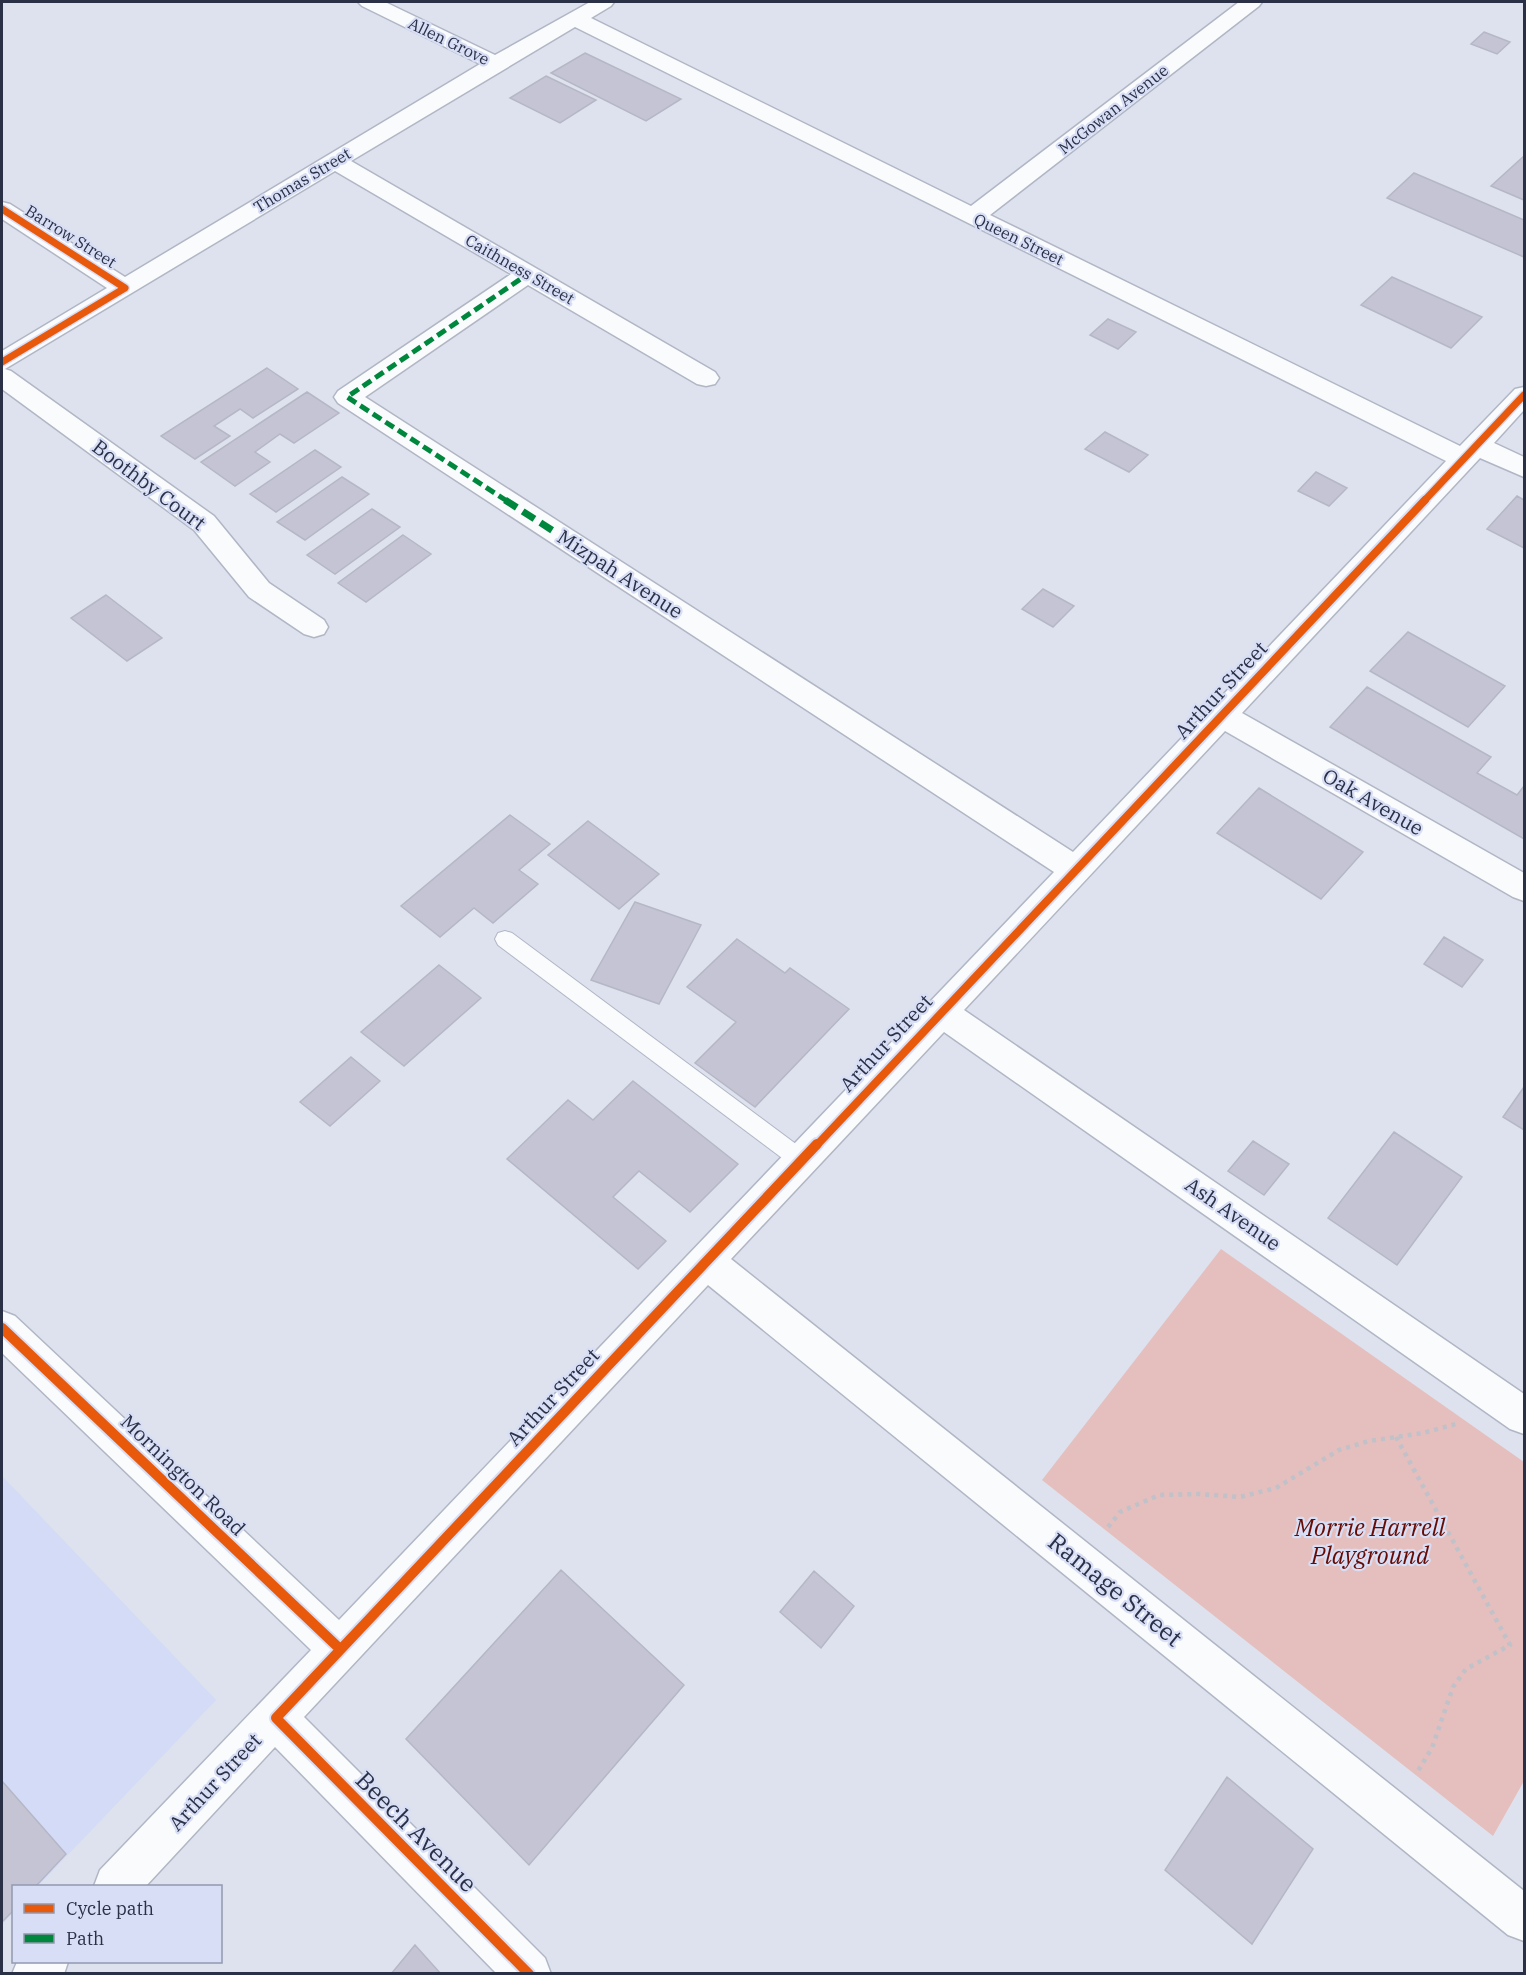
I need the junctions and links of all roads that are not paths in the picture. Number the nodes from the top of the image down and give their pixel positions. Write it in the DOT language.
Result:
graph roads {
  1 [pos="369,2"];
  2 [pos="604,2"];
  3 [pos="1252,2"];
  4 [pos="575,19"];
  5 [pos="496,64"];
  6 [pos="334,161"];
  7 [pos="2,209"];
  8 [pos="973,216"];
  9 [pos="528,274"];
  10 [pos="125,288"];
  11 [pos="2,362"];
  12 [pos="2,377"];
  13 [pos="706,378"];
  14 [pos="1524,394"];
  15 [pos="1471,452"];
  16 [pos="1524,468"];
  17 [pos="314,627"];
  18 [pos="1222,715"];
  19 [pos="1075,870"];
  20 [pos="1524,888"];
  21 [pos="505,939"];
  22 [pos="941,1012"];
  23 [pos="801,1160"];
  24 [pos="706,1261"];
  25 [pos="2,1328"];
  26 [pos="1524,1416"];
  27 [pos="340,1649"];
  28 [pos="276,1718"];
  29 [pos="119,1885"];
  30 [pos="1524,1919"];
  31 [pos="45,1963"];
  32 [pos="34,1974"];
  33 [pos="529,1974"];
  1 -- 5 [label="street, Allen Grove"];
  2 -- 4 [label="street, Thomas Street"];
  3 -- 8 [label="street, McGowan Avenue"];
  4 -- 5 [label="street, Thomas Street"];
  4 -- 8 [label="street, Queen Street"];
  5 -- 6 [label="street, Thomas Street"];
  6 -- 9 [label="street, Caithness Street"];
  6 -- 10 [label="street, Thomas Street"];
  7 -- 10 [label="street, Barrow Street"];
  8 -- 15 [label="street, Queen Street"];
  9 -- 13 [label="street, Caithness Street"];
  9 -- 19 [label="street, Mizpah Avenue"];
  10 -- 11 [label="street, Thomas Street"];
  12 -- 17 [label="street, Boothby Court"];
  14 -- 15 [label="street, Arthur Street"];
  15 -- 16 [label="street, Queen Street"];
  15 -- 18 [label="street, Arthur Street"];
  18 -- 19 [label="street, Arthur Street"];
  18 -- 20 [label="street, Oak Avenue"];
  19 -- 22 [label="street, Arthur Street"];
  21 -- 23 [label="lane"];
  22 -- 23 [label="street, Arthur Street"];
  22 -- 26 [label="street, Ash Avenue"];
  23 -- 24 [label="street, Arthur Street"];
  24 -- 27 [label="street, Arthur Street"];
  24 -- 30 [label="street, Ramage Street"];
  25 -- 27 [label="street, Mornington Road"];
  27 -- 28 [label="street, Arthur Street"];
  28 -- 29 [label="street, Arthur Street"];
  28 -- 33 [label="street, Beech Avenue"];
  31 -- 32 [label="street"];
}
